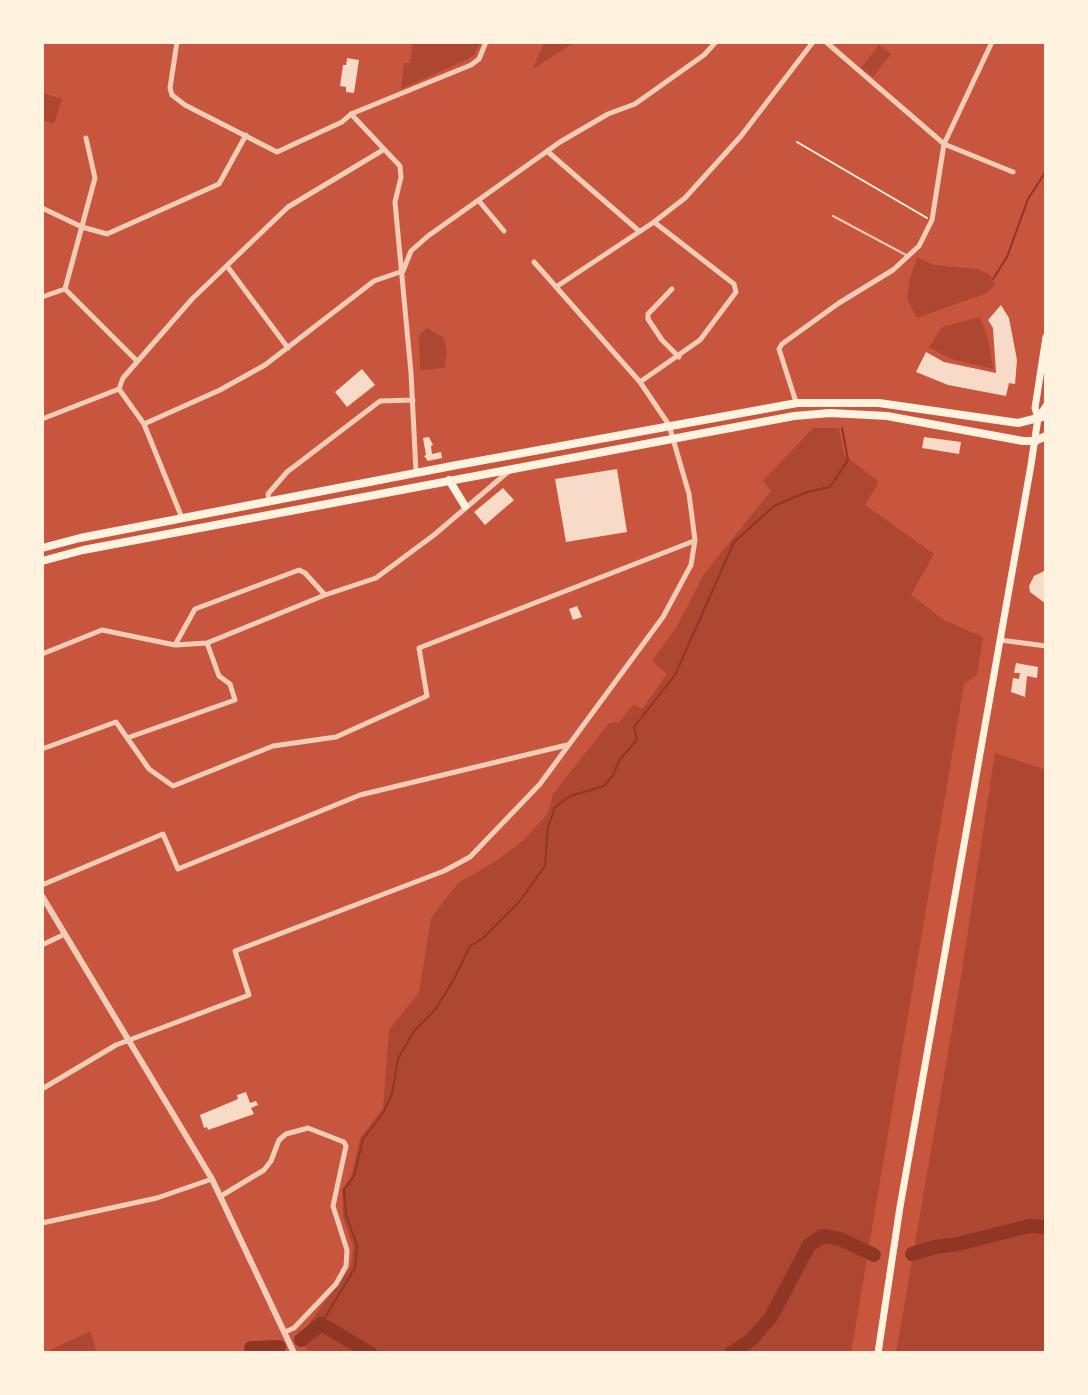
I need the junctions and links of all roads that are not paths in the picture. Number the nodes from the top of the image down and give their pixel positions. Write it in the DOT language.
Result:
graph roads {
  1 [pos="177,42"];
  2 [pos="486,42"];
  3 [pos="716,42"];
  4 [pos="813,42"];
  5 [pos="826,42"];
  6 [pos="992,42"];
  7 [pos="351,114"];
  8 [pos="246,135"];
  9 [pos="86,138"];
  10 [pos="944,144"];
  11 [pos="383,150"];
  12 [pos="547,151"];
  13 [pos="1013,172"];
  14 [pos="479,201"];
  15 [pos="42,208"];
  16 [pos="833,216"];
  17 [pos="654,222"];
  18 [pos="82,227"];
  19 [pos="504,231"];
  20 [pos="639,231"];
  21 [pos="909,257"];
  22 [pos="534,262"];
  23 [pos="227,266"];
  24 [pos="403,271"];
  25 [pos="556,287"];
  26 [pos="65,289"];
  27 [pos="672,289"];
  28 [pos="42,297"];
  29 [pos="1046,337"];
  30 [pos="288,348"];
  31 [pos="679,357"];
  32 [pos="137,361"];
  33 [pos="640,382"];
  34 [pos="119,389"];
  35 [pos="413,400"];
  36 [pos="797,403"];
  37 [pos="1046,406"];
  38 [pos="1042,417"];
  39 [pos="42,419"];
  40 [pos="144,424"];
  41 [pos="669,425"];
  42 [pos="1046,436"];
  43 [pos="672,437"];
  44 [pos="1035,441"];
  45 [pos="513,467"];
  46 [pos="416,473"];
  47 [pos="449,480"];
  48 [pos="269,501"];
  49 [pos="465,506"];
  50 [pos="182,518"];
  51 [pos="695,540"];
  52 [pos="42,548"];
  53 [pos="42,561"];
  54 [pos="325,595"];
  55 [pos="1000,640"];
  56 [pos="207,643"];
  57 [pos="175,645"];
  58 [pos="1046,646"];
  59 [pos="42,654"];
  60 [pos="127,738"];
  61 [pos="568,745"];
  62 [pos="42,749"];
  63 [pos="42,885"];
  64 [pos="42,896"];
  65 [pos="65,934"];
  66 [pos="42,945"];
  67 [pos="128,1041"];
  68 [pos="42,1089"];
  69 [pos="212,1179"];
  70 [pos="221,1196"];
  71 [pos="42,1223"];
  72 [pos="285,1332"];
  73 [pos="294,1353"];
  74 [pos="878,1353"];
  1 -- 8 [label="street"];
  2 -- 7 [label="street"];
  3 -- 12 [label="street"];
  4 -- 17 [label="street"];
  5 -- 10 [label="street"];
  6 -- 10 [label="street"];
  7 -- 8 [label="street"];
  7 -- 11 [label="street"];
  8 -- 18 [label="street"];
  9 -- 18 [label="street"];
  10 -- 13 [label="street"];
  10 -- 21 [label="street"];
  11 -- 23 [label="street"];
  11 -- 24 [label="street"];
  12 -- 14 [label="street"];
  12 -- 20 [label="street"];
  14 -- 19 [label="street"];
  14 -- 24 [label="street"];
  15 -- 18 [label="street"];
  16 -- 21 [label="lane"];
  17 -- 20 [label="street"];
  17 -- 31 [label="street"];
  18 -- 26 [label="street"];
  20 -- 25 [label="street"];
  21 -- 36 [label="street"];
  22 -- 25 [label="street"];
  23 -- 30 [label="street"];
  23 -- 32 [label="street"];
  24 -- 30 [label="street"];
  24 -- 35 [label="street"];
  25 -- 33 [label="street"];
  26 -- 28 [label="street"];
  26 -- 32 [label="street"];
  27 -- 31 [label="street"];
  29 -- 38 [label="main road"];
  30 -- 40 [label="street"];
  31 -- 33 [label="street"];
  32 -- 34 [label="street"];
  33 -- 41 [label="street"];
  34 -- 39 [label="street"];
  34 -- 40 [label="street"];
  35 -- 46 [label="street"];
  35 -- 48 [label="street"];
  36 -- 38 [label="main road"];
  36 -- 41 [label="main road"];
  37 -- 38 [label="main road"];
  38 -- 44 [label="main road"];
  40 -- 50 [label="street"];
  41 -- 43 [label="street"];
  41 -- 46 [label="main road"];
  42 -- 44 [label="main road"];
  43 -- 44 [label="main road"];
  43 -- 45 [label="main road"];
  43 -- 51 [label="street"];
  44 -- 55 [label="main road"];
  45 -- 47 [label="main road"];
  45 -- 49 [label="street"];
  46 -- 48 [label="main road"];
  47 -- 49 [label="main road"];
  47 -- 53 [label="main road"];
  48 -- 50 [label="main road"];
  49 -- 54 [label="street"];
  50 -- 52 [label="main road"];
  51 -- 60 [label="street"];
  51 -- 61 [label="street"];
  54 -- 56 [label="street"];
  54 -- 57 [label="street"];
  55 -- 58 [label="street"];
  55 -- 74 [label="main road"];
  56 -- 57 [label="street"];
  56 -- 60 [label="street"];
  57 -- 59 [label="street"];
  60 -- 62 [label="street"];
  61 -- 63 [label="street"];
  61 -- 67 [label="street"];
  64 -- 65 [label="street"];
  65 -- 66 [label="street"];
  65 -- 67 [label="street"];
  67 -- 68 [label="street"];
  67 -- 69 [label="street"];
  69 -- 70 [label="street"];
  69 -- 71 [label="street"];
  70 -- 72 [label="street"];
  70 -- 72 [label="street"];
  72 -- 73 [label="street"];
}
